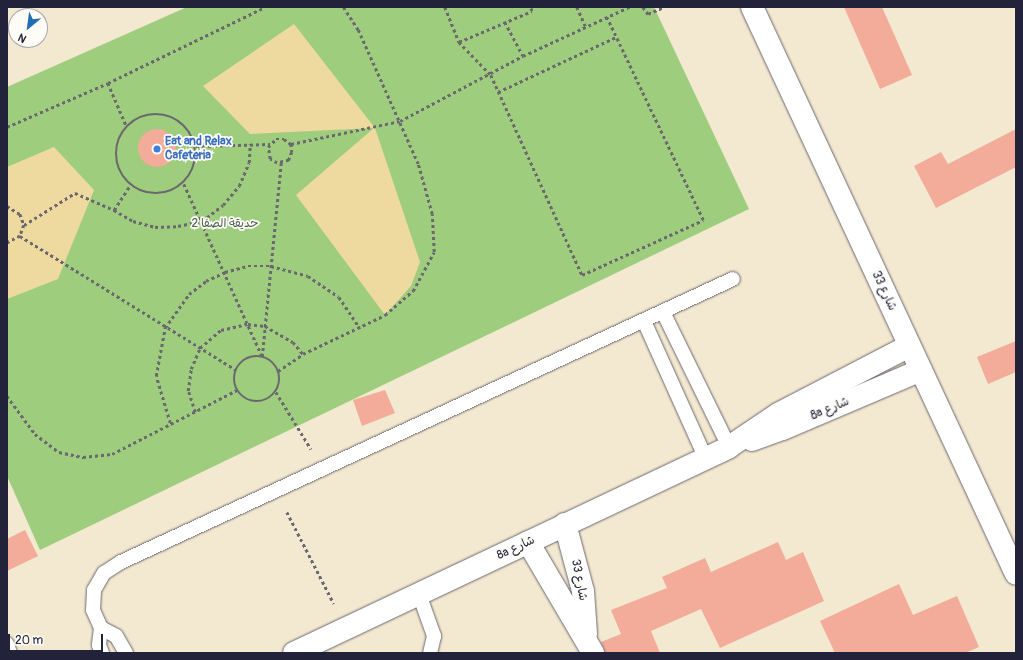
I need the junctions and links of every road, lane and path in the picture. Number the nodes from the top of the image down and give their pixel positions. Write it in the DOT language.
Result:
graph roads {
  1 [pos="265,7"];
  2 [pos="343,7"];
  3 [pos="445,7"];
  4 [pos="530,7"];
  5 [pos="578,7"];
  6 [pos="629,7"];
  7 [pos="643,7"];
  8 [pos="664,7"];
  9 [pos="752,7"];
  10 [pos="607,18"];
  11 [pos="505,22"];
  12 [pos="586,27"];
  13 [pos="616,37"];
  14 [pos="460,42"];
  15 [pos="523,56"];
  16 [pos="491,75"];
  17 [pos="108,83"];
  18 [pos="498,92"];
  19 [pos="400,121"];
  20 [pos="126,125"];
  21 [pos="7,127"];
  22 [pos="250,144"];
  23 [pos="270,144"];
  24 [pos="290,144"];
  25 [pos="196,146"];
  26 [pos="281,163"];
  27 [pos="184,184"];
  28 [pos="130,185"];
  29 [pos="7,206"];
  30 [pos="114,210"];
  31 [pos="202,221"];
  32 [pos="24,225"];
  33 [pos="20,236"];
  34 [pos="7,243"];
  35 [pos="271,266"];
  36 [pos="225,272"];
  37 [pos="733,279"];
  38 [pos="663,312"];
  39 [pos="644,321"];
  40 [pos="248,324"];
  41 [pos="265,326"];
  42 [pos="165,328"];
  43 [pos="360,328"];
  44 [pos="909,346"];
  45 [pos="200,348"];
  46 [pos="303,354"];
  47 [pos="262,357"];
  48 [pos="236,370"];
  49 [pos="921,370"];
  50 [pos="278,371"];
  51 [pos="236,390"];
  52 [pos="276,392"];
  53 [pos="7,396"];
  54 [pos="194,412"];
  55 [pos="170,423"];
  56 [pos="733,444"];
  57 [pos="311,448"];
  58 [pos="305,452"];
  59 [pos="705,458"];
  60 [pos="324,469"];
  61 [pos="277,491"];
  62 [pos="565,524"];
  63 [pos="528,542"];
  64 [pos="1016,574"];
  65 [pos="419,594"];
  66 [pos="101,628"];
  67 [pos="346,628"];
  68 [pos="7,644"];
  69 [pos="589,645"];
  70 [pos="10,653"];
  71 [pos="102,653"];
  72 [pos="126,653"];
  73 [pos="294,653"];
  74 [pos="430,653"];
  1 -- 17 [label="path"];
  2 -- 19 [label="path"];
  3 -- 14 [label="path"];
  4 -- 11 [label="path"];
  5 -- 12 [label="path"];
  6 -- 10 [label="path"];
  7 -- 8 [label="path"];
  9 -- 44 [label="street, شارع 33"];
  10 -- 12 [label="path"];
  10 -- 13 [label="path"];
  11 -- 14 [label="path"];
  11 -- 15 [label="path"];
  12 -- 15 [label="path"];
  13 -- 18 [label="path"];
  13 -- 18 [label="path"];
  14 -- 16 [label="path"];
  15 -- 16 [label="path"];
  16 -- 18 [label="path"];
  16 -- 19 [label="path"];
  17 -- 20 [label="path"];
  17 -- 21 [label="path"];
  19 -- 24 [label="path"];
  19 -- 43 [label="path"];
  20 -- 25 [label="path"];
  20 -- 28 [label="path"];
  22 -- 23 [label="path"];
  22 -- 25 [label="path"];
  22 -- 31 [label="path"];
  23 -- 24 [label="path"];
  23 -- 26 [label="path"];
  24 -- 26 [label="path"];
  25 -- 27 [label="path"];
  26 -- 35 [label="path"];
  27 -- 28 [label="path"];
  27 -- 31 [label="path"];
  28 -- 30 [label="path"];
  29 -- 32 [label="path"];
  30 -- 31 [label="path"];
  30 -- 32 [label="path"];
  31 -- 36 [label="path"];
  32 -- 33 [label="path"];
  33 -- 34 [label="path"];
  33 -- 42 [label="path"];
  35 -- 36 [label="path"];
  35 -- 41 [label="path"];
  35 -- 43 [label="path"];
  36 -- 40 [label="path"];
  36 -- 42 [label="path"];
  37 -- 38 [label="lane"];
  38 -- 39 [label="lane"];
  38 -- 56 [label="lane"];
  39 -- 59 [label="lane"];
  39 -- 60 [label="lane"];
  40 -- 41 [label="path"];
  40 -- 45 [label="path"];
  40 -- 47 [label="path"];
  41 -- 46 [label="path"];
  41 -- 47 [label="path"];
  42 -- 45 [label="path"];
  42 -- 55 [label="path"];
  43 -- 46 [label="path"];
  44 -- 49 [label="street, شارع 33"];
  44 -- 56 [label="street, 8a شارع"];
  45 -- 48 [label="path"];
  45 -- 54 [label="path"];
  46 -- 50 [label="path"];
  47 -- 48 [label="path"];
  47 -- 50 [label="path"];
  48 -- 51 [label="path"];
  49 -- 56 [label="street, 8a شارع"];
  49 -- 64 [label="street, شارع 33"];
  50 -- 52 [label="path"];
  51 -- 52 [label="path"];
  51 -- 54 [label="path"];
  52 -- 57 [label="path"];
  53 -- 55 [label="path"];
  54 -- 55 [label="path"];
  56 -- 59 [label="street, 8a شارع"];
  57 -- 58 [label="path"];
  57 -- 60 [label="path"];
  59 -- 62 [label="street, 8a شارع"];
  60 -- 61 [label="lane"];
  61 -- 66 [label="lane"];
  61 -- 67 [label="path"];
  62 -- 63 [label="street, 8a شارع"];
  62 -- 69 [label="street, شارع 33"];
  63 -- 65 [label="street, 8a شارع"];
  63 -- 69 [label="street, شارع 33"];
  65 -- 67 [label="street, 8a شارع"];
  65 -- 74 [label="lane"];
  66 -- 71 [label="lane"];
  66 -- 72 [label="lane"];
  67 -- 73 [label="street, 8a شارع"];
  68 -- 70 [label="lane"];
}
